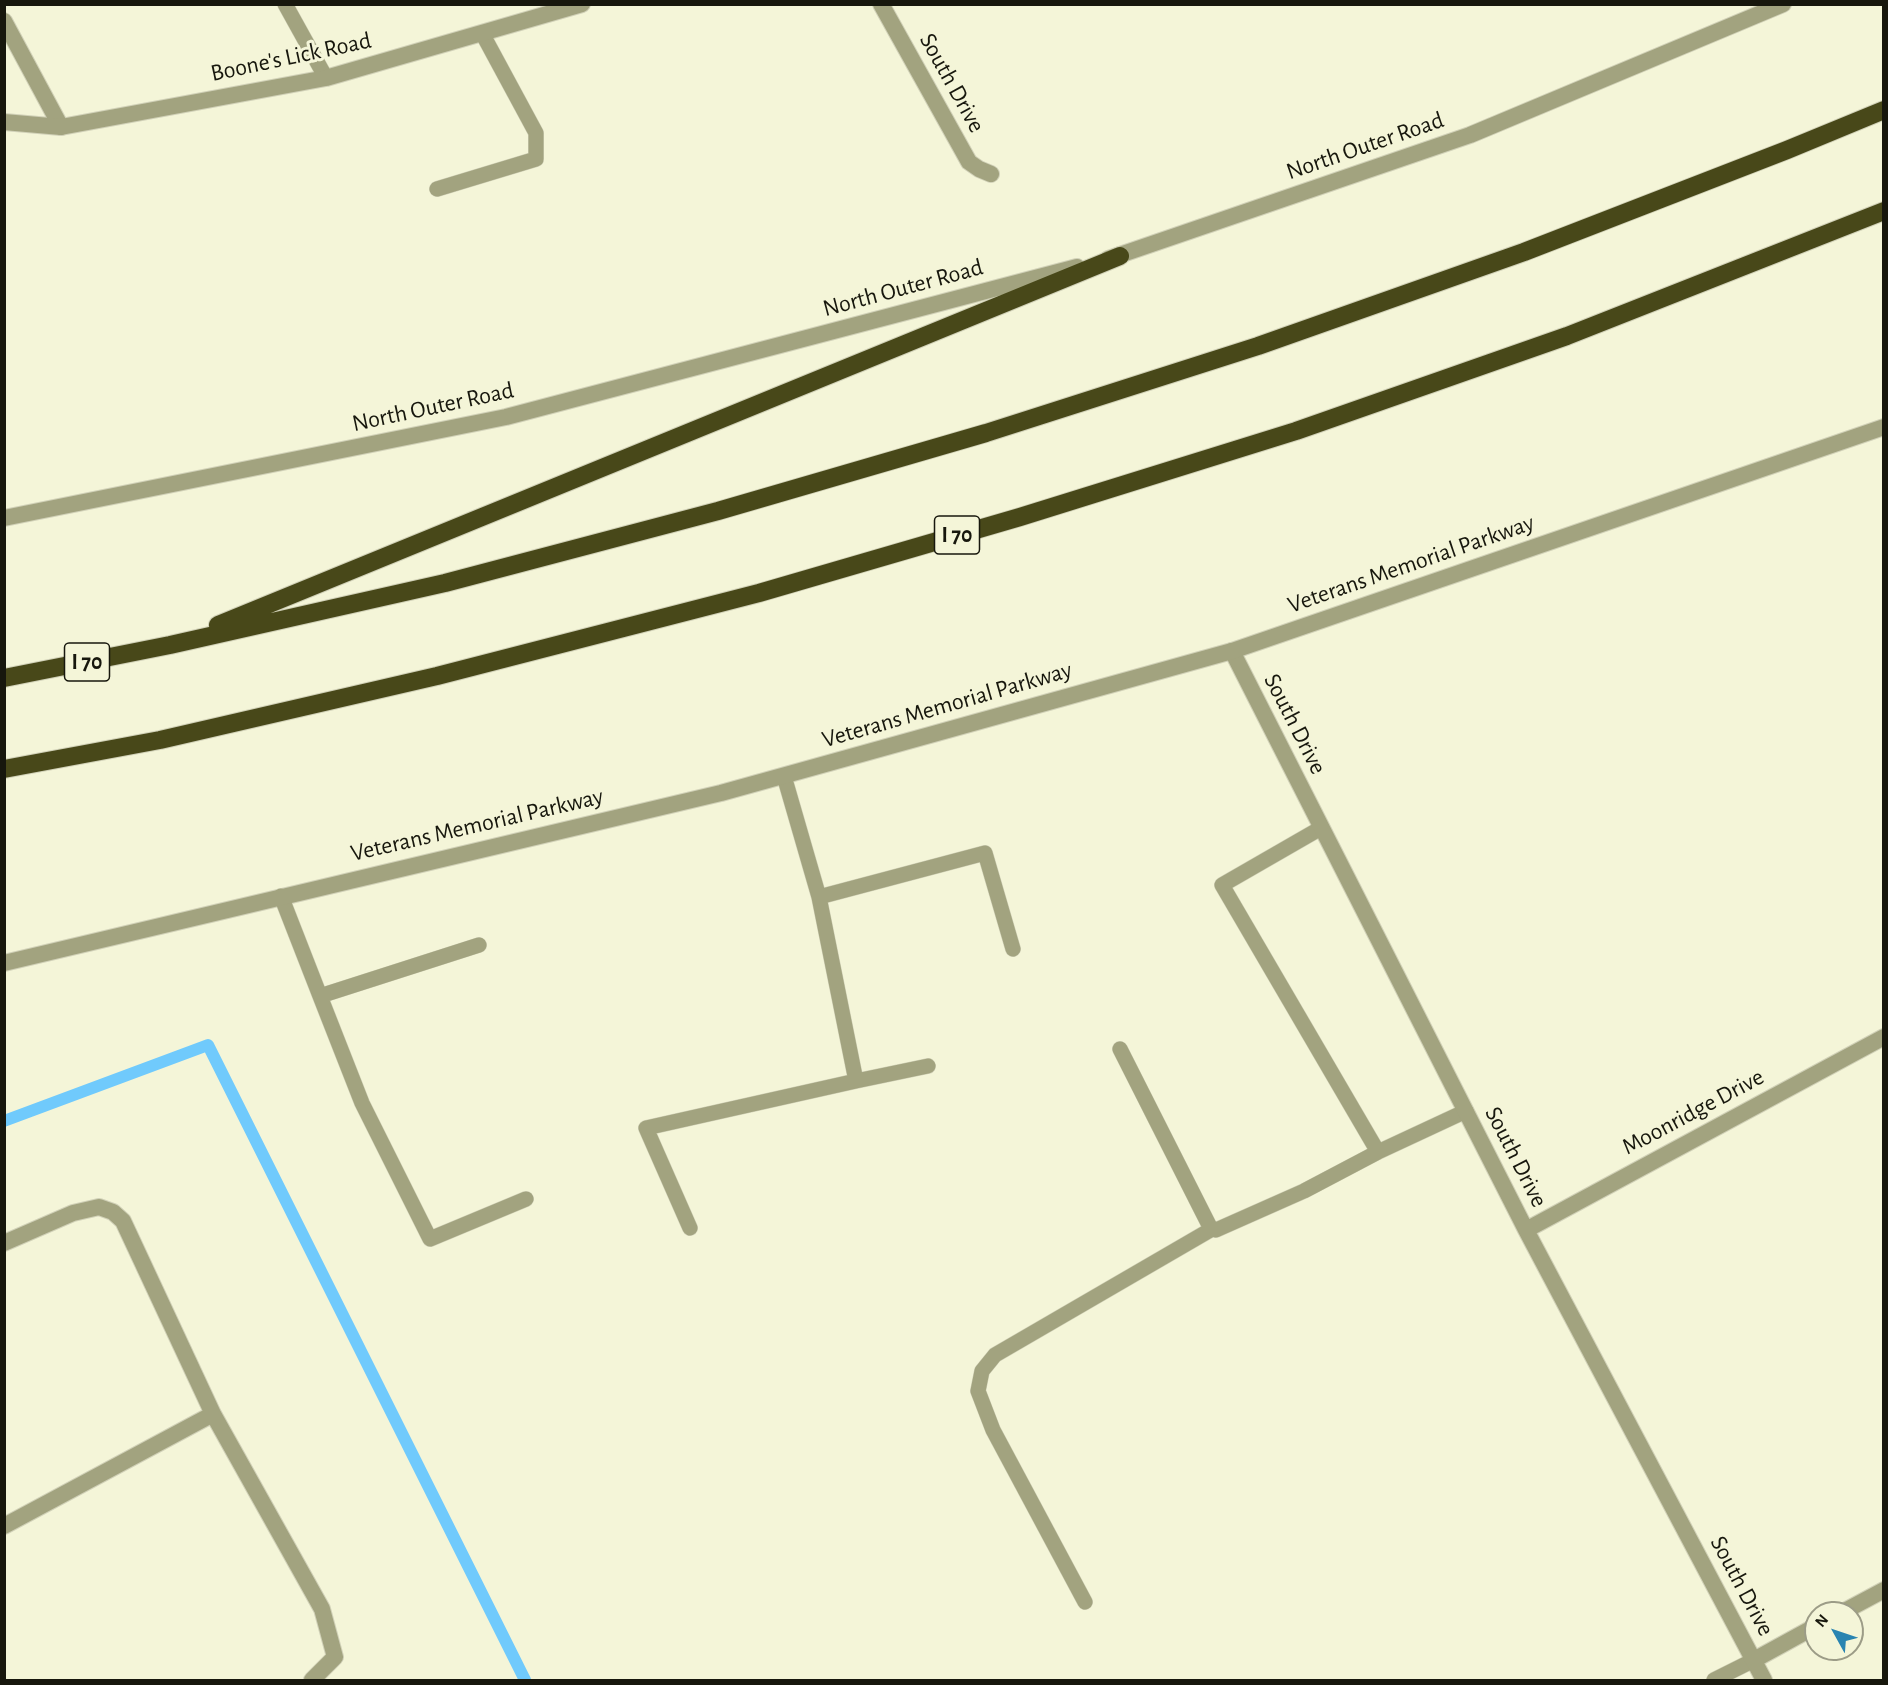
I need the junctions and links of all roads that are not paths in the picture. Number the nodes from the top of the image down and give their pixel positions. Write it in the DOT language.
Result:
graph roads {
  1 [pos="285,4"];
  2 [pos="582,4"];
  3 [pos="881,4"];
  4 [pos="1783,4"];
  5 [pos="4,21"];
  6 [pos="482,33"];
  7 [pos="326,78"];
  8 [pos="1884,110"];
  9 [pos="4,122"];
  10 [pos="61,128"];
  11 [pos="991,174"];
  12 [pos="437,189"];
  13 [pos="1884,211"];
  14 [pos="1120,256"];
  15 [pos="1884,428"];
  16 [pos="4,518"];
  17 [pos="170,645"];
  18 [pos="1232,651"];
  19 [pos="4,678"];
  20 [pos="4,769"];
  21 [pos="784,776"];
  22 [pos="1321,828"];
  23 [pos="281,896"];
  24 [pos="819,897"];
  25 [pos="479,945"];
  26 [pos="1013,949"];
  27 [pos="4,963"];
  28 [pos="320,996"];
  29 [pos="1884,1037"];
  30 [pos="1120,1049"];
  31 [pos="928,1066"];
  32 [pos="856,1081"];
  33 [pos="1466,1111"];
  34 [pos="1378,1152"];
  35 [pos="526,1199"];
  36 [pos="690,1228"];
  37 [pos="1212,1229"];
  38 [pos="1526,1230"];
  39 [pos="4,1243"];
  40 [pos="213,1414"];
  41 [pos="4,1526"];
  42 [pos="1884,1590"];
  43 [pos="1863,1601"];
  44 [pos="1085,1602"];
  45 [pos="1804,1633"];
  46 [pos="1754,1660"];
  47 [pos="312,1680"];
  48 [pos="1714,1680"];
  49 [pos="1764,1680"];
  1 -- 7 [label="lane"];
  2 -- 6 [label="street, Boone's Lick Road"];
  3 -- 11 [label="street, South Drive"];
  4 -- 14 [label="street, North Outer Road"];
  5 -- 10 [label="street"];
  6 -- 7 [label="street, Boone's Lick Road"];
  6 -- 12 [label="lane"];
  7 -- 10 [label="street, Boone's Lick Road"];
  8 -- 17 [label="highway, I 70"];
  9 -- 10 [label="street, Boone's Lick Road"];
  13 -- 20 [label="highway, I 70"];
  14 -- 16 [label="street, North Outer Road"];
  14 -- 17 [label="highway"];
  15 -- 18 [label="street, Veterans Memorial Parkway"];
  17 -- 19 [label="highway, I 70"];
  18 -- 21 [label="street, Veterans Memorial Parkway"];
  18 -- 22 [label="street, South Drive"];
  21 -- 23 [label="street, Veterans Memorial Parkway"];
  21 -- 24 [label="lane"];
  22 -- 33 [label="street, South Drive"];
  22 -- 34 [label="lane"];
  23 -- 27 [label="street, Veterans Memorial Parkway"];
  23 -- 28 [label="lane"];
  24 -- 26 [label="lane"];
  24 -- 32 [label="lane"];
  25 -- 28 [label="lane"];
  28 -- 35 [label="lane"];
  29 -- 38 [label="street, Moonridge Drive"];
  30 -- 37 [label="lane"];
  31 -- 32 [label="lane"];
  32 -- 36 [label="lane"];
  33 -- 34 [label="lane"];
  33 -- 38 [label="street, South Drive"];
  34 -- 37 [label="lane"];
  37 -- 44 [label="lane"];
  38 -- 46 [label="street, South Drive"];
  39 -- 40 [label="street"];
  40 -- 41 [label="street"];
  40 -- 47 [label="street"];
  42 -- 43 [label="street"];
  45 -- 46 [label="street"];
  46 -- 48 [label="lane"];
  46 -- 49 [label="street, South Drive"];
}
